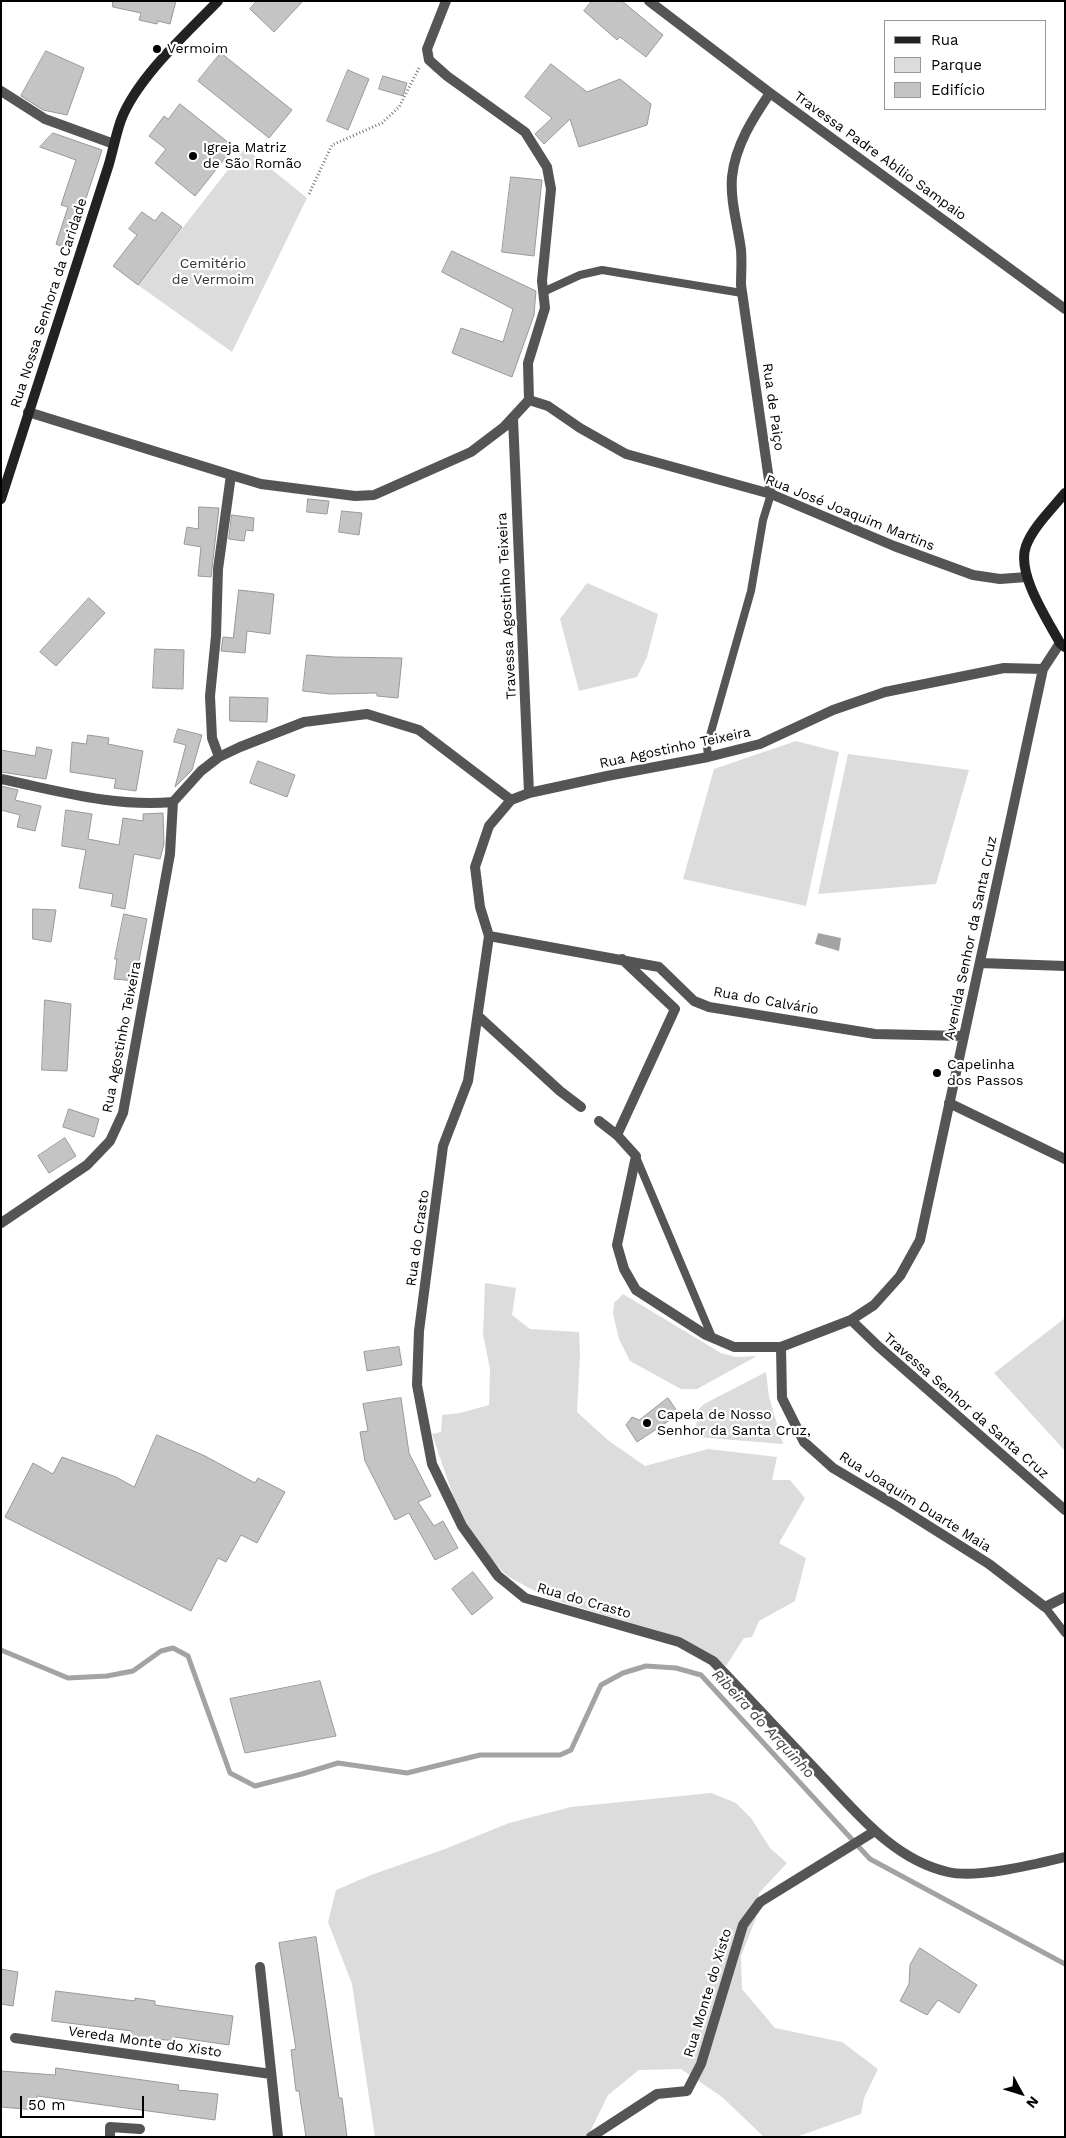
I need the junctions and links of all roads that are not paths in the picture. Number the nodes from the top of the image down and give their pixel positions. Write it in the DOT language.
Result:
graph roads {
  1 [pos="218,1"];
  2 [pos="446,1"];
  3 [pos="649,1"];
  4 [pos="1,91"];
  5 [pos="770,93"];
  6 [pos="114,144"];
  7 [pos="543,292"];
  8 [pos="742,293"];
  9 [pos="1065,309"];
  10 [pos="529,400"];
  11 [pos="28,412"];
  12 [pos="513,418"];
  13 [pos="231,475"];
  14 [pos="1065,493"];
  15 [pos="771,494"];
  16 [pos="1,499"];
  17 [pos="1027,577"];
  18 [pos="1062,645"];
  19 [pos="1043,669"];
  20 [pos="219,757"];
  21 [pos="708,757"];
  22 [pos="1,779"];
  23 [pos="529,793"];
  24 [pos="511,800"];
  25 [pos="173,802"];
  26 [pos="489,936"];
  27 [pos="622,959"];
  28 [pos="980,963"];
  29 [pos="1065,966"];
  30 [pos="478,1016"];
  31 [pos="964,1036"];
  32 [pos="949,1103"];
  33 [pos="581,1106"];
  34 [pos="599,1121"];
  35 [pos="617,1135"];
  36 [pos="636,1156"];
  37 [pos="1065,1159"];
  38 [pos="1,1223"];
  39 [pos="851,1320"];
  40 [pos="712,1337"];
  41 [pos="781,1347"];
  42 [pos="1065,1510"];
  43 [pos="1065,1597"];
  44 [pos="1045,1607"];
  45 [pos="1065,1633"];
  46 [pos="875,1831"];
  47 [pos="1065,1857"];
  48 [pos="260,1967"];
  49 [pos="15,2038"];
  50 [pos="271,2074"];
  51 [pos="140,2130"];
  52 [pos="110,2137"];
  53 [pos="278,2137"];
  54 [pos="591,2137"];
  1 -- 6 [label="street, Rua Nossa Senhora da Caridade"];
  2 -- 7 [label="street"];
  3 -- 5 [label="street, Travessa Padre Abílio Sampaio"];
  4 -- 6 [label="street"];
  5 -- 8 [label="street, Rua de Paiço"];
  5 -- 9 [label="street, Travessa Padre Abílio Sampaio"];
  6 -- 11 [label="street, Rua Nossa Senhora da Caridade"];
  7 -- 8 [label="lane"];
  7 -- 10 [label="street"];
  8 -- 15 [label="street, Rua de Paiço"];
  10 -- 12 [label="street"];
  10 -- 15 [label="street, Rua José Joaquim Martins"];
  11 -- 13 [label="street"];
  11 -- 16 [label="street, Rua Nossa Senhora da Caridade"];
  12 -- 13 [label="street"];
  12 -- 23 [label="street, Travessa Agostinho Teixeira"];
  13 -- 20 [label="street"];
  14 -- 17 [label="street"];
  15 -- 17 [label="street, Rua José Joaquim Martins"];
  15 -- 21 [label="lane, Rua de Paiço"];
  17 -- 18 [label="street"];
  18 -- 19 [label="street, Avenida Senhor da Santa Cruz"];
  19 -- 21 [label="street, Rua Agostinho Teixeira"];
  19 -- 28 [label="street, Avenida Senhor da Santa Cruz"];
  20 -- 24 [label="street"];
  20 -- 25 [label="street"];
  21 -- 23 [label="street, Rua Agostinho Teixeira"];
  22 -- 25 [label="street"];
  23 -- 24 [label="street, Rua Agostinho Teixeira"];
  24 -- 26 [label="street, Rua do Crasto"];
  25 -- 38 [label="street, Rua Agostinho Teixeira"];
  26 -- 27 [label="street, Rua do Calvário"];
  26 -- 30 [label="street, Rua do Crasto"];
  27 -- 31 [label="street, Rua do Calvário"];
  27 -- 35 [label="street"];
  28 -- 29 [label="street"];
  28 -- 31 [label="street, Avenida Senhor da Santa Cruz"];
  30 -- 33 [label="street"];
  30 -- 46 [label="street, Rua do Crasto"];
  31 -- 32 [label="street, Avenida Senhor da Santa Cruz"];
  32 -- 37 [label="street"];
  32 -- 39 [label="street, Avenida Senhor da Santa Cruz"];
  34 -- 35 [label="street"];
  35 -- 36 [label="street"];
  36 -- 40 [label="lane"];
  36 -- 40 [label="street"];
  39 -- 41 [label="street, Avenida Senhor da Santa Cruz"];
  39 -- 42 [label="street, Travessa Senhor da Santa Cruz"];
  40 -- 41 [label="street"];
  41 -- 44 [label="street, Rua Joaquim Duarte Maia"];
  43 -- 44 [label="street"];
  44 -- 45 [label="lane, Rua Joaquim Duarte Maia"];
  46 -- 47 [label="street, Rua do Crasto"];
  46 -- 54 [label="street, Rua Monte do Xisto"];
  48 -- 50 [label="street"];
  49 -- 50 [label="street, Vereda Monte do Xisto"];
  50 -- 53 [label="street"];
  51 -- 52 [label="street"];
}
